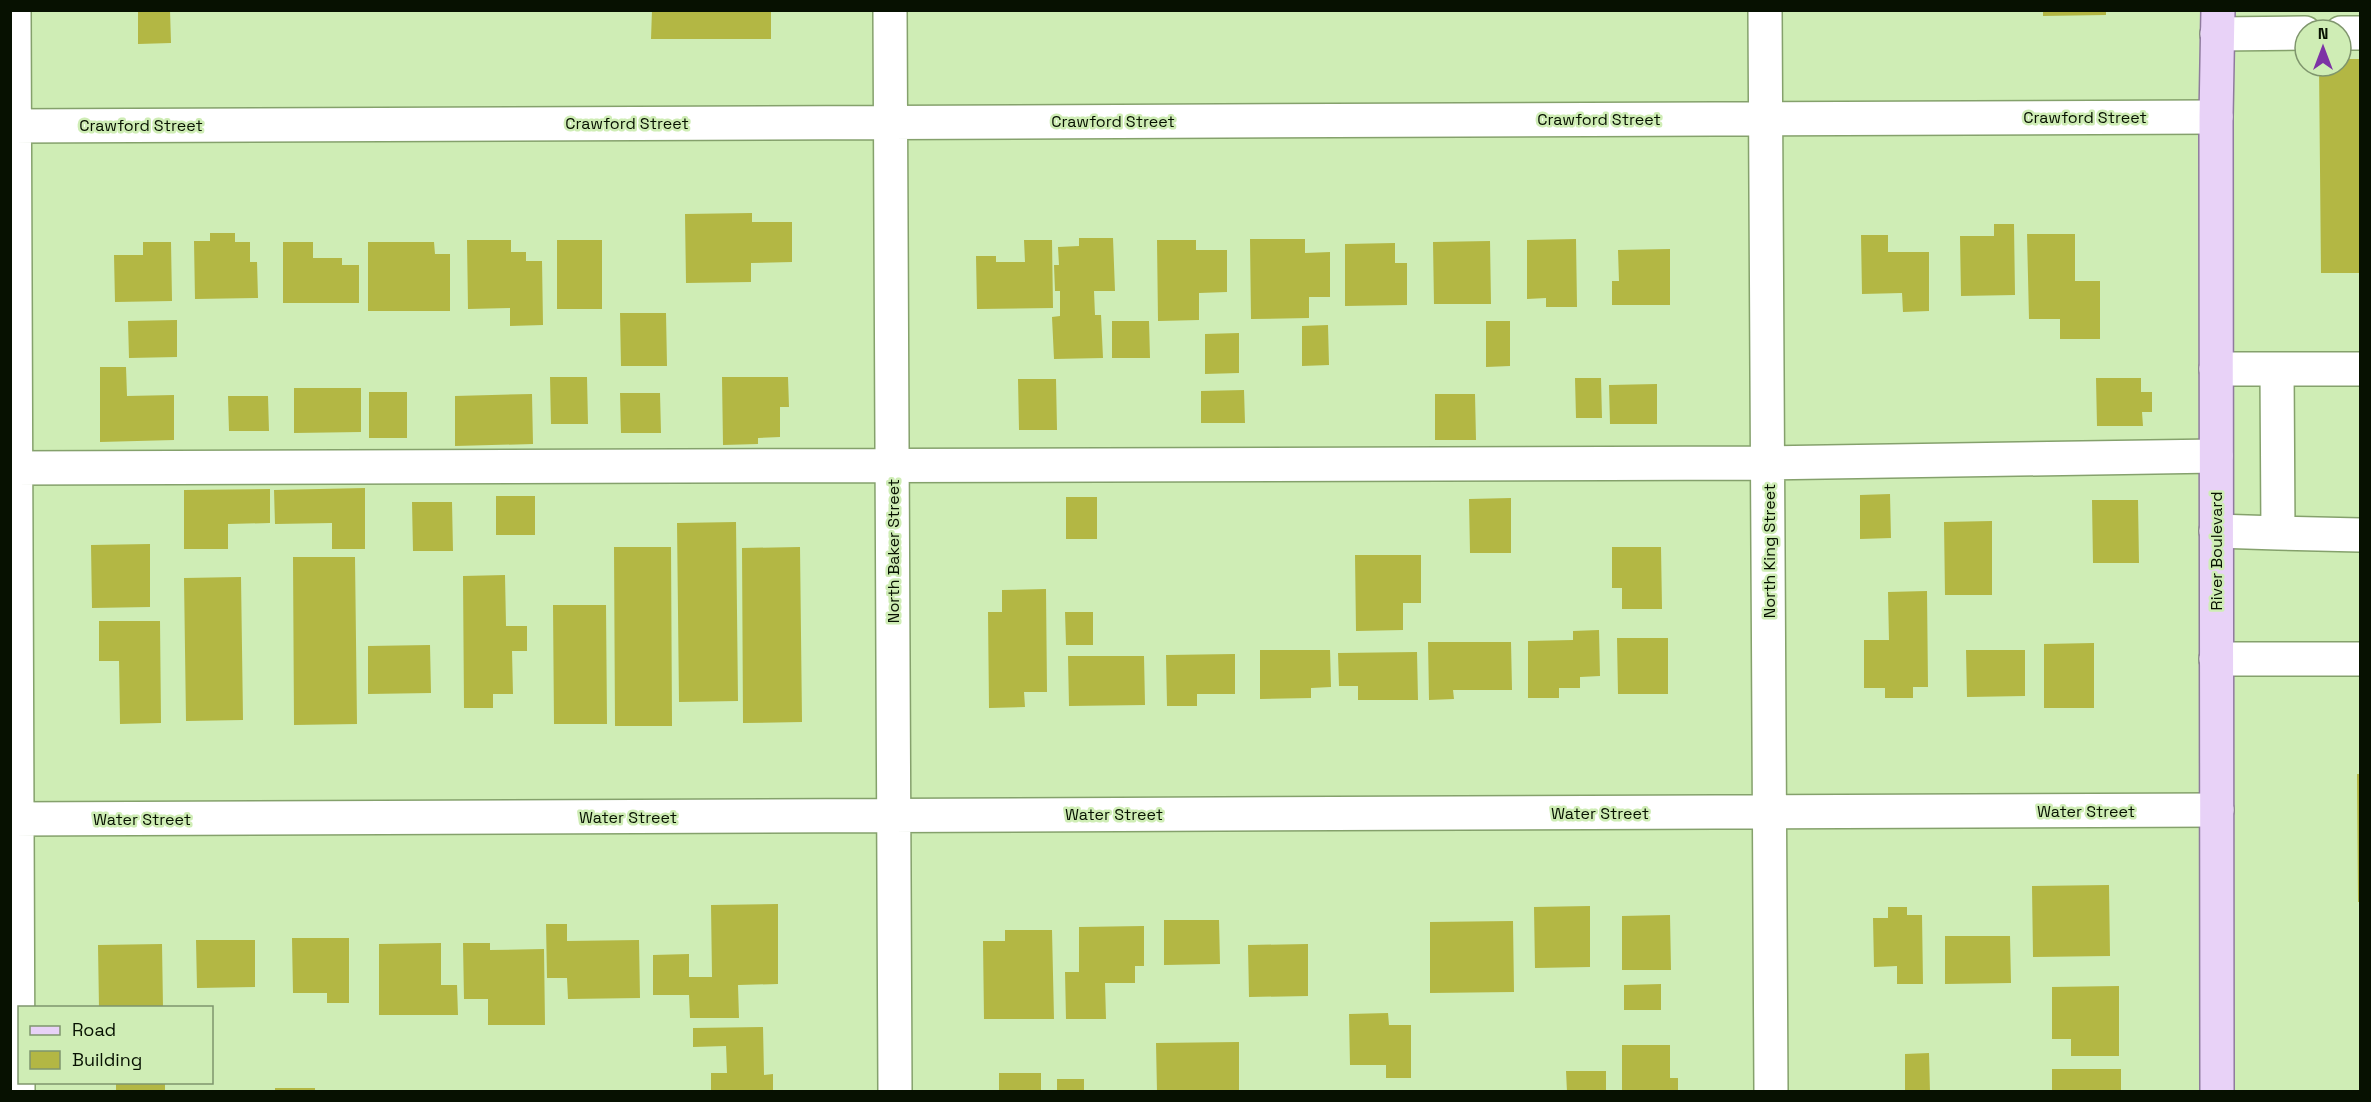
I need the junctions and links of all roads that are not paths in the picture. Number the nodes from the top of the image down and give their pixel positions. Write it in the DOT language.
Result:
graph roads {
  1 [pos="14,10"];
  2 [pos="890,10"];
  3 [pos="1765,10"];
  4 [pos="2218,22"];
  5 [pos="2293,31"];
  6 [pos="2216,117"];
  7 [pos="1767,118"];
  8 [pos="891,122"];
  9 [pos="12,126"];
  10 [pos="2216,369"];
  11 [pos="2277,369"];
  12 [pos="2361,369"];
  13 [pos="2216,456"];
  14 [pos="1768,463"];
  15 [pos="892,467"];
  16 [pos="13,468"];
  17 [pos="2216,531"];
  18 [pos="2278,533"];
  19 [pos="2361,535"];
  20 [pos="2216,659"];
  21 [pos="2361,659"];
  22 [pos="2217,810"];
  23 [pos="1770,812"];
  24 [pos="894,815"];
  25 [pos="14,819"];
  26 [pos="18,1092"];
  27 [pos="895,1092"];
  28 [pos="1771,1092"];
  29 [pos="2217,1092"];
  1 -- 9 [label="street"];
  2 -- 8 [label="street, North Baker Street"];
  3 -- 7 [label="street, North King Street"];
  4 -- 5 [label="street"];
  4 -- 6 [label="main road, River Boulevard"];
  6 -- 7 [label="street, Crawford Street"];
  6 -- 10 [label="main road, River Boulevard"];
  7 -- 8 [label="street, Crawford Street"];
  7 -- 14 [label="street, North King Street"];
  8 -- 9 [label="street, Crawford Street"];
  8 -- 15 [label="street, North Baker Street"];
  9 -- 16 [label="street"];
  10 -- 11 [label="street"];
  10 -- 13 [label="main road, River Boulevard"];
  11 -- 12 [label="street"];
  11 -- 18 [label="street"];
  13 -- 14 [label="street"];
  13 -- 17 [label="main road, River Boulevard"];
  14 -- 15 [label="street"];
  14 -- 23 [label="street, North King Street"];
  15 -- 16 [label="street"];
  15 -- 24 [label="street, North Baker Street"];
  16 -- 25 [label="street"];
  17 -- 18 [label="street"];
  17 -- 20 [label="main road, River Boulevard"];
  18 -- 19 [label="street"];
  20 -- 21 [label="street"];
  20 -- 22 [label="main road, River Boulevard"];
  22 -- 23 [label="street, Water Street"];
  22 -- 29 [label="main road, River Boulevard"];
  23 -- 24 [label="street, Water Street"];
  23 -- 28 [label="street, North King Street"];
  24 -- 25 [label="street, Water Street"];
  24 -- 27 [label="street, North Baker Street"];
  25 -- 26 [label="street"];
}
